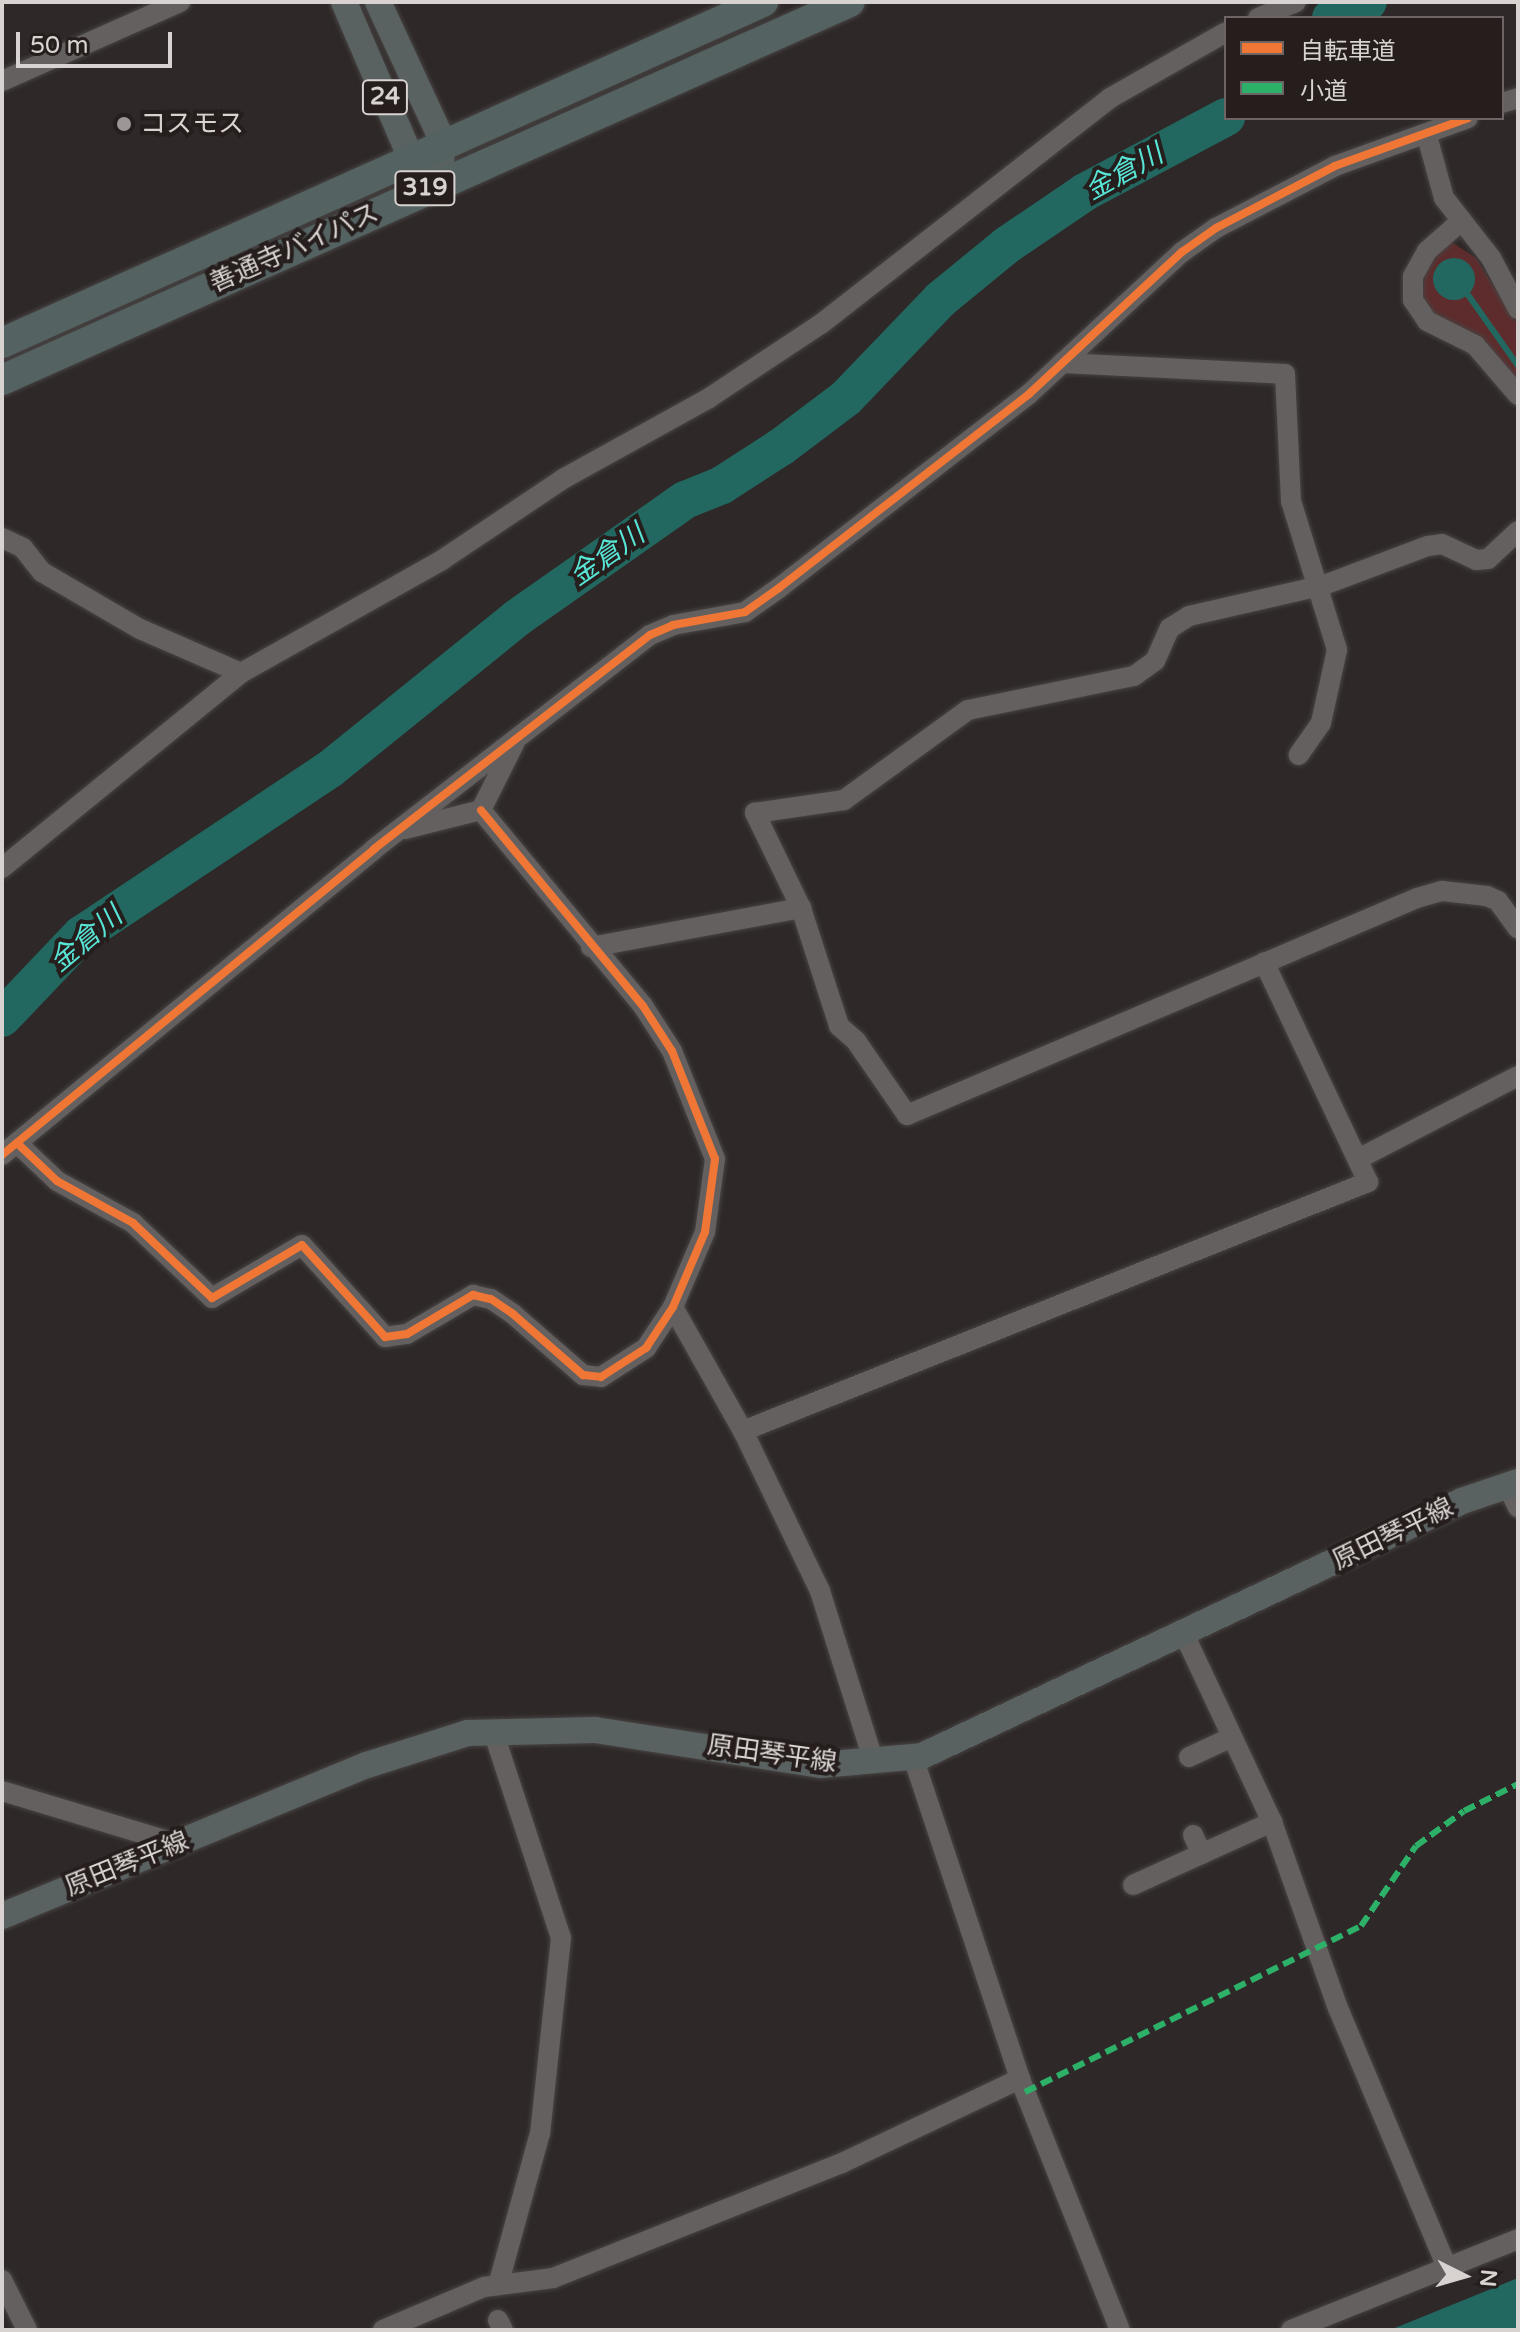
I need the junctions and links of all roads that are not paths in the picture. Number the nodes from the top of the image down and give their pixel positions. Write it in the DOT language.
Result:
graph roads {
  1 [pos="180,2"];
  2 [pos="344,2"];
  3 [pos="378,2"];
  4 [pos="763,2"];
  5 [pos="850,2"];
  6 [pos="1288,4"];
  7 [pos="1262,16"];
  8 [pos="1224,33"];
  9 [pos="2,81"];
  10 [pos="1463,120"];
  11 [pos="1427,136"];
  12 [pos="443,142"];
  13 [pos="410,156"];
  14 [pos="439,182"];
  15 [pos="1460,222"];
  16 [pos="1518,309"];
  17 [pos="2,343"];
  18 [pos="1062,363"];
  19 [pos="2,380"];
  20 [pos="1518,395"];
  21 [pos="1518,531"];
  22 [pos="2,538"];
  23 [pos="1315,587"];
  24 [pos="241,673"];
  25 [pos="518,738"];
  26 [pos="1299,755"];
  27 [pos="481,810"];
  28 [pos="397,831"];
  29 [pos="2,868"];
  30 [pos="801,908"];
  31 [pos="1518,929"];
  32 [pos="591,947"];
  33 [pos="1264,962"];
  34 [pos="1518,1076"];
  35 [pos="10,1149"];
  36 [pos="1360,1158"];
  37 [pos="673,1307"];
  38 [pos="743,1431"];
  39 [pos="1514,1492"];
  40 [pos="1184,1634"];
  41 [pos="493,1731"];
  42 [pos="1232,1737"];
  43 [pos="913,1757"];
  44 [pos="1189,1757"];
  45 [pos="874,1762"];
  46 [pos="2,1791"];
  47 [pos="1272,1822"];
  48 [pos="177,1844"];
  49 [pos="1133,1885"];
  50 [pos="2,1916"];
  51 [pos="1020,2079"];
  52 [pos="1518,2239"];
  53 [pos="1447,2267"];
  54 [pos="2,2280"];
  55 [pos="498,2285"];
  56 [pos="27,2330"];
  57 [pos="383,2330"];
  58 [pos="1120,2330"];
  59 [pos="1291,2330"];
  1 -- 9 [label="street"];
  2 -- 13 [label="main road, 24"];
  3 -- 12 [label="main road, 24"];
  4 -- 12 [label="highway, 善通寺バイパス / 319"];
  5 -- 14 [label="highway, 善通寺バイパス / 319"];
  6 -- 7 [label="street"];
  8 -- 24 [label="street"];
  10 -- 11 [label="street"];
  11 -- 15 [label="street"];
  11 -- 18 [label="street"];
  12 -- 13 [label="highway, 善通寺バイパス / 319"];
  12 -- 14 [label="main road"];
  13 -- 14 [label="main road, 24"];
  13 -- 17 [label="highway, 善通寺バイパス / 319"];
  14 -- 19 [label="highway, 善通寺バイパス / 319"];
  15 -- 16 [label="street"];
  15 -- 20 [label="street"];
  18 -- 23 [label="street"];
  18 -- 25 [label="street"];
  21 -- 23 [label="street"];
  22 -- 24 [label="street"];
  23 -- 26 [label="street"];
  23 -- 30 [label="street"];
  24 -- 29 [label="street"];
  25 -- 27 [label="street"];
  25 -- 28 [label="street"];
  27 -- 28 [label="street"];
  27 -- 32 [label="street"];
  28 -- 35 [label="street"];
  30 -- 32 [label="street"];
  30 -- 33 [label="street"];
  31 -- 33 [label="street"];
  32 -- 37 [label="street"];
  33 -- 36 [label="street"];
  34 -- 36 [label="street"];
  35 -- 37 [label="street"];
  36 -- 38 [label="street"];
  37 -- 38 [label="street"];
  38 -- 45 [label="street"];
  39 -- 40 [label="main road, 原田琴平線"];
  40 -- 42 [label="street"];
  40 -- 43 [label="main road, 原田琴平線"];
  41 -- 45 [label="main road, 原田琴平線"];
  41 -- 48 [label="main road, 原田琴平線"];
  41 -- 55 [label="street"];
  42 -- 44 [label="street"];
  42 -- 47 [label="street"];
  43 -- 45 [label="main road, 原田琴平線"];
  43 -- 51 [label="street"];
  46 -- 48 [label="street"];
  47 -- 49 [label="street"];
  47 -- 53 [label="street"];
  48 -- 50 [label="main road, 原田琴平線"];
  51 -- 55 [label="street"];
  51 -- 58 [label="street"];
  52 -- 53 [label="street"];
  53 -- 59 [label="street"];
  54 -- 56 [label="street"];
  55 -- 57 [label="street"];
}
